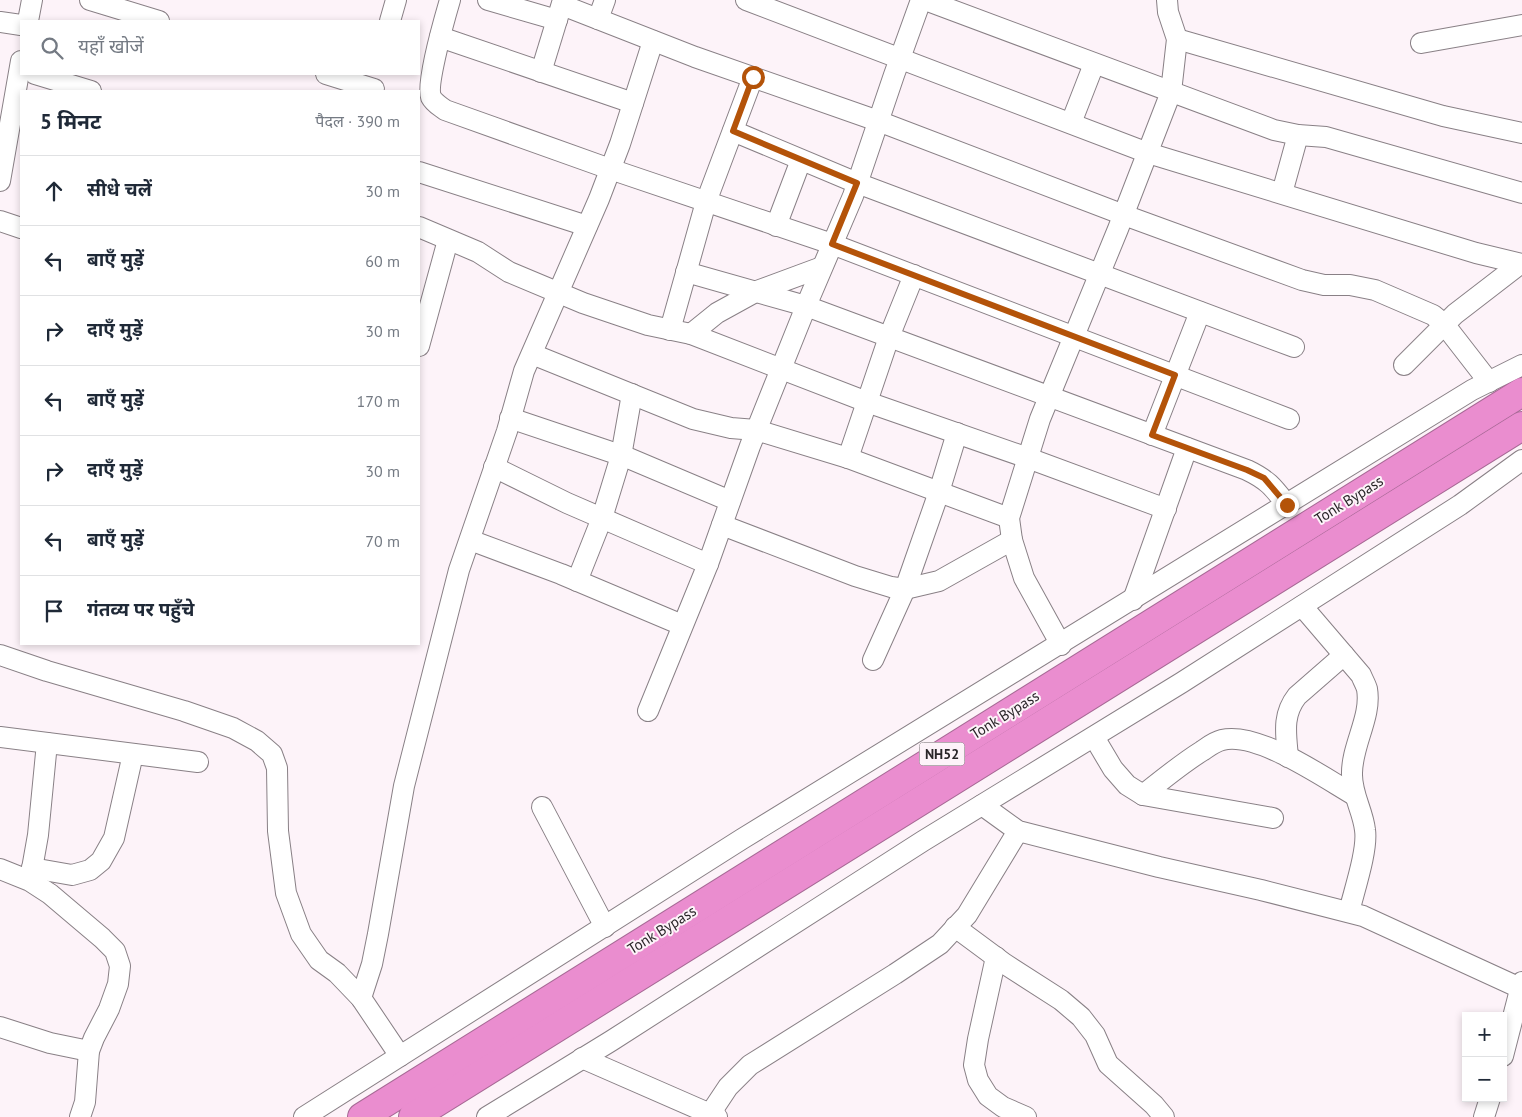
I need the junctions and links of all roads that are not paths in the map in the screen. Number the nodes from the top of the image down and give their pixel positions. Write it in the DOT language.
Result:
graph roads {
  1 [pos="32,0"];
  2 [pos="90,0"];
  3 [pos="396,0"];
  4 [pos="450,0"];
  5 [pos="488,0"];
  6 [pos="604,0"];
  7 [pos="746,0"];
  8 [pos="923,0"];
  9 [pos="1168,6"];
  10 [pos="135,7"];
  11 [pos="561,8"];
  12 [pos="598,19"];
  13 [pos="28,20"];
  14 [pos="156,20"];
  15 [pos="390,20"];
  16 [pos="0,22"];
  17 [pos="1522,25"];
  18 [pos="20,26"];
  19 [pos="440,37"];
  20 [pos="1177,39"];
  21 [pos="653,40"];
  22 [pos="1421,43"];
  23 [pos="900,58"];
  24 [pos="1094,64"];
  25 [pos="540,72"];
  26 [pos="21,75"];
  27 [pos="44,75"];
  28 [pos="330,75"];
  29 [pos="753,77"];
  30 [pos="375,85"];
  31 [pos="88,90"];
  32 [pos="1171,92"];
  33 [pos="633,103"];
  34 [pos="7,105"];
  35 [pos="878,121"];
  36 [pos="1071,124"];
  37 [pos="733,131"];
  38 [pos="1522,133"];
  39 [pos="1298,135"];
  40 [pos="1148,153"];
  41 [pos="13,154"];
  42 [pos="801,160"];
  43 [pos="610,170"];
  44 [pos="420,172"];
  45 [pos="0,178"];
  46 [pos="857,183"];
  47 [pos="1282,193"];
  48 [pos="1522,193"];
  49 [pos="706,202"];
  50 [pos="1124,215"];
  51 [pos="0,221"];
  52 [pos="587,226"];
  53 [pos="776,226"];
  54 [pos="420,227"];
  55 [pos="20,228"];
  56 [pos="448,240"];
  57 [pos="832,244"];
  58 [pos="1521,264"];
  59 [pos="822,267"];
  60 [pos="686,272"];
  61 [pos="914,275"];
  62 [pos="1100,275"];
  63 [pos="757,292"];
  64 [pos="558,294"];
  65 [pos="806,306"];
  66 [pos="1200,312"];
  67 [pos="1444,324"];
  68 [pos="670,330"];
  69 [pos="691,334"];
  70 [pos="1074,336"];
  71 [pos="889,337"];
  72 [pos="420,342"];
  73 [pos="1294,347"];
  74 [pos="532,354"];
  75 [pos="1404,365"];
  76 [pos="1522,366"];
  77 [pos="781,368"];
  78 [pos="1175,375"];
  79 [pos="1489,382"];
  80 [pos="1522,392"];
  81 [pos="632,394"];
  82 [pos="1050,397"];
  83 [pos="867,402"];
  84 [pos="510,418"];
  85 [pos="1289,419"];
  86 [pos="1522,426"];
  87 [pos="756,430"];
  88 [pos="958,432"];
  89 [pos="1152,435"];
  90 [pos="1187,448"];
  91 [pos="620,456"];
  92 [pos="848,458"];
  93 [pos="1028,458"];
  94 [pos="1522,460"];
  95 [pos="494,468"];
  96 [pos="939,492"];
  97 [pos="730,501"];
  98 [pos="1287,505"];
  99 [pos="1166,509"];
  100 [pos="602,518"];
  101 [pos="1009,518"];
  102 [pos="722,525"];
  103 [pos="470,540"];
  104 [pos="1012,540"];
  105 [pos="708,564"];
  106 [pos="577,581"];
  107 [pos="905,589"];
  108 [pos="1133,600"];
  109 [pos="1302,606"];
  110 [pos="682,626"];
  111 [pos="1061,645"];
  112 [pos="0,655"];
  113 [pos="1344,655"];
  114 [pos="873,660"];
  115 [pos="648,711"];
  116 [pos="1094,737"];
  117 [pos="0,738"];
  118 [pos="47,743"];
  119 [pos="134,754"];
  120 [pos="1288,757"];
  121 [pos="198,762"];
  122 [pos="1143,794"];
  123 [pos="1354,795"];
  124 [pos="982,805"];
  125 [pos="542,807"];
  126 [pos="1273,818"];
  127 [pos="1018,831"];
  128 [pos="0,869"];
  129 [pos="31,874"];
  130 [pos="1349,912"];
  131 [pos="604,926"];
  132 [pos="955,927"];
  133 [pos="996,957"];
  134 [pos="1521,985"];
  135 [pos="362,998"];
  136 [pos="0,1028"];
  137 [pos="1507,1040"];
  138 [pos="89,1051"];
  139 [pos="400,1056"];
  140 [pos="582,1058"];
  141 [pos="1489,1102"];
  142 [pos="714,1116"];
  143 [pos="80,1117"];
  144 [pos="304,1117"];
  145 [pos="362,1117"];
  146 [pos="413,1117"];
  147 [pos="487,1117"];
  148 [pos="1026,1117"];
  149 [pos="1164,1117"];
  150 [pos="1484,1117"];
  1 -- 13 [label="street"];
  2 -- 10 [label="street"];
  3 -- 15 [label="street"];
  4 -- 19 [label="street"];
  5 -- 11 [label="street"];
  6 -- 12 [label="street"];
  7 -- 23 [label="street"];
  8 -- 23 [label="street"];
  8 -- 24 [label="street"];
  9 -- 20 [label="street"];
  10 -- 14 [label="street"];
  11 -- 12 [label="street"];
  11 -- 25 [label="street"];
  12 -- 21 [label="street"];
  16 -- 18 [label="street"];
  17 -- 22 [label="street"];
  19 -- 25 [label="street"];
  19 -- 43 [label="street"];
  20 -- 32 [label="street"];
  20 -- 38 [label="street"];
  21 -- 29 [label="street"];
  21 -- 33 [label="street"];
  23 -- 35 [label="street"];
  23 -- 36 [label="street"];
  24 -- 32 [label="street"];
  24 -- 36 [label="street"];
  25 -- 33 [label="street"];
  26 -- 34 [label="street"];
  27 -- 31 [label="street"];
  28 -- 30 [label="street"];
  29 -- 35 [label="street"];
  29 -- 37 [label="street"];
  32 -- 39 [label="street"];
  32 -- 40 [label="street"];
  33 -- 43 [label="street"];
  34 -- 41 [label="street"];
  35 -- 46 [label="street"];
  35 -- 50 [label="street"];
  36 -- 40 [label="street"];
  37 -- 42 [label="street"];
  37 -- 49 [label="street"];
  39 -- 47 [label="street"];
  39 -- 48 [label="street"];
  40 -- 47 [label="street"];
  40 -- 50 [label="street"];
  41 -- 45 [label="street"];
  42 -- 46 [label="street"];
  42 -- 53 [label="street"];
  43 -- 49 [label="street"];
  43 -- 52 [label="street"];
  44 -- 52 [label="street"];
  46 -- 57 [label="street"];
  46 -- 62 [label="street"];
  47 -- 58 [label="street"];
  49 -- 53 [label="street"];
  49 -- 60 [label="street"];
  50 -- 62 [label="street"];
  50 -- 67 [label="street"];
  51 -- 55 [label="street"];
  52 -- 64 [label="street"];
  53 -- 57 [label="street"];
  54 -- 56 [label="street"];
  56 -- 64 [label="street"];
  56 -- 72 [label="street"];
  57 -- 59 [label="street"];
  57 -- 61 [label="street"];
  58 -- 67 [label="street"];
  59 -- 63 [label="street"];
  59 -- 65 [label="street"];
  60 -- 63 [label="street"];
  60 -- 68 [label="street"];
  61 -- 70 [label="street"];
  61 -- 71 [label="street"];
  62 -- 66 [label="street"];
  62 -- 70 [label="street"];
  63 -- 65 [label="street"];
  63 -- 69 [label="street"];
  64 -- 68 [label="street"];
  64 -- 74 [label="street"];
  65 -- 71 [label="street"];
  65 -- 77 [label="street"];
  66 -- 73 [label="street"];
  66 -- 78 [label="street"];
  67 -- 75 [label="street"];
  67 -- 79 [label="street"];
  68 -- 69 [label="street"];
  69 -- 77 [label="street"];
  70 -- 78 [label="street"];
  70 -- 82 [label="street"];
  71 -- 82 [label="street"];
  71 -- 83 [label="street"];
  74 -- 81 [label="street"];
  74 -- 84 [label="street"];
  76 -- 79 [label="street"];
  77 -- 83 [label="street"];
  77 -- 87 [label="street"];
  78 -- 85 [label="street"];
  78 -- 89 [label="street"];
  79 -- 98 [label="street"];
  80 -- 145 [label="highway, Tonk Bypass / NH52"];
  81 -- 87 [label="street"];
  81 -- 91 [label="street"];
  82 -- 89 [label="street"];
  82 -- 93 [label="street"];
  83 -- 88 [label="street"];
  83 -- 92 [label="street"];
  84 -- 91 [label="street"];
  84 -- 95 [label="street"];
  86 -- 146 [label="highway, NH52"];
  87 -- 92 [label="street"];
  87 -- 97 [label="street"];
  88 -- 93 [label="street"];
  88 -- 96 [label="street"];
  89 -- 90 [label="street"];
  90 -- 98 [label="street"];
  90 -- 99 [label="street"];
  91 -- 97 [label="street"];
  91 -- 100 [label="street"];
  92 -- 96 [label="street"];
  93 -- 99 [label="street"];
  93 -- 101 [label="street"];
  94 -- 109 [label="street"];
  95 -- 100 [label="street"];
  95 -- 103 [label="street"];
  96 -- 101 [label="street"];
  96 -- 107 [label="street"];
  97 -- 102 [label="street"];
  98 -- 108 [label="street"];
  99 -- 108 [label="street"];
  100 -- 105 [label="street"];
  100 -- 106 [label="street"];
  101 -- 104 [label="street"];
  102 -- 105 [label="street"];
  102 -- 107 [label="street"];
  103 -- 106 [label="street"];
  103 -- 135 [label="street"];
  104 -- 107 [label="street"];
  104 -- 111 [label="street"];
  105 -- 110 [label="street"];
  106 -- 110 [label="street"];
  107 -- 114 [label="street"];
  108 -- 111 [label="street"];
  109 -- 113 [label="street"];
  109 -- 116 [label="street"];
  110 -- 115 [label="street"];
  111 -- 131 [label="street"];
  112 -- 135 [label="street"];
  113 -- 120 [label="street"];
  113 -- 123 [label="street"];
  116 -- 122 [label="street"];
  116 -- 124 [label="street"];
  117 -- 118 [label="street"];
  118 -- 119 [label="street"];
  118 -- 129 [label="street"];
  119 -- 121 [label="street"];
  119 -- 129 [label="street"];
  120 -- 122 [label="street"];
  120 -- 123 [label="street"];
  122 -- 126 [label="street"];
  123 -- 130 [label="street"];
  124 -- 127 [label="street"];
  124 -- 140 [label="street"];
  125 -- 131 [label="street"];
  127 -- 130 [label="street"];
  127 -- 132 [label="street"];
  128 -- 129 [label="street"];
  129 -- 138 [label="street"];
  130 -- 134 [label="street"];
  131 -- 139 [label="street"];
  132 -- 133 [label="street"];
  132 -- 142 [label="street"];
  133 -- 148 [label="street"];
  133 -- 149 [label="street"];
  134 -- 137 [label="street"];
  135 -- 139 [label="street"];
  136 -- 138 [label="street"];
  138 -- 143 [label="street"];
  139 -- 144 [label="street"];
  140 -- 142 [label="street"];
  140 -- 147 [label="street"];
  141 -- 150 [label="street"];
}
